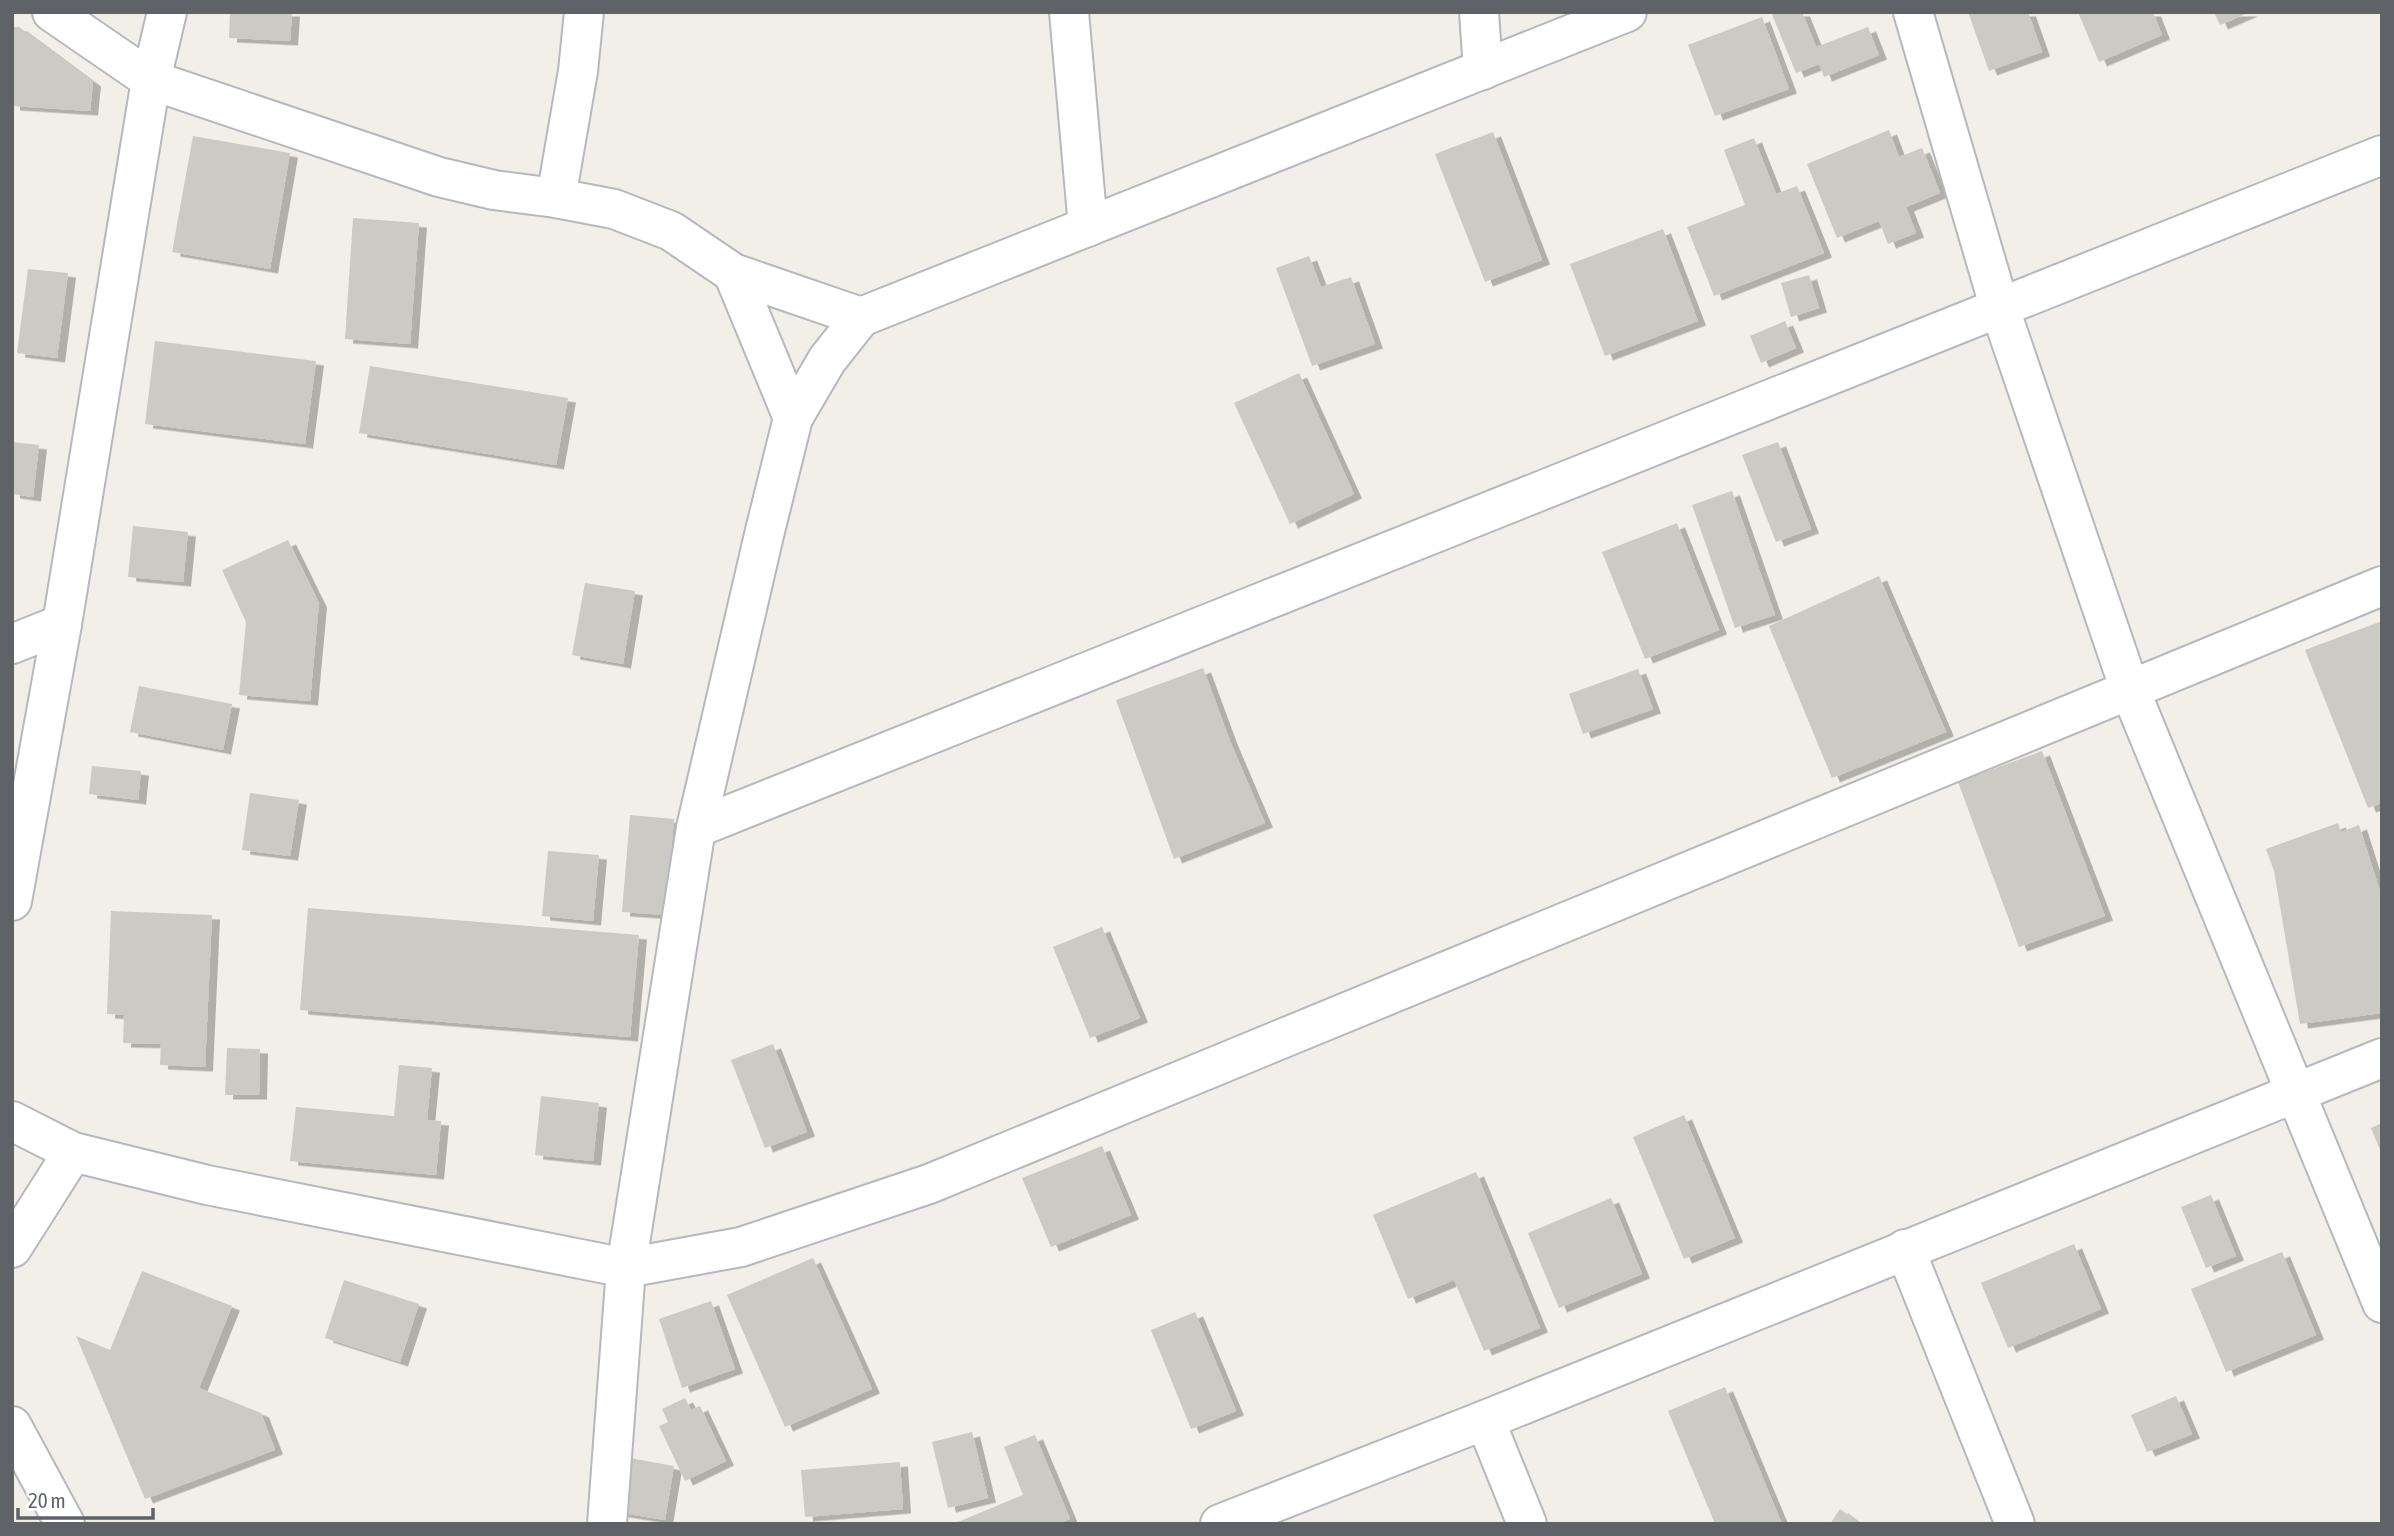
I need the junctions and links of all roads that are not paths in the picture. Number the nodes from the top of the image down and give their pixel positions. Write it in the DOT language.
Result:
graph roads {
  1 [pos="52,12"];
  2 [pos="167,12"];
  3 [pos="584,12"];
  4 [pos="1069,12"];
  5 [pos="1479,12"];
  6 [pos="1627,12"];
  7 [pos="1913,12"];
  8 [pos="1483,70"];
  9 [pos="151,80"];
  10 [pos="2382,155"];
  11 [pos="556,198"];
  12 [pos="1088,227"];
  13 [pos="733,272"];
  14 [pos="2000,309"];
  15 [pos="861,317"];
  16 [pos="793,418"];
  17 [pos="2382,586"];
  18 [pos="62,624"];
  19 [pos="12,644"];
  20 [pos="2130,690"];
  21 [pos="696,828"];
  22 [pos="12,901"];
  23 [pos="2382,1058"];
  24 [pos="2297,1093"];
  25 [pos="12,1121"];
  26 [pos="73,1152"];
  27 [pos="12,1248"];
  28 [pos="1905,1249"];
  29 [pos="626,1268"];
  30 [pos="2382,1303"];
  31 [pos="1485,1420"];
  32 [pos="12,1426"];
  33 [pos="54,1521"];
  34 [pos="607,1524"];
  35 [pos="1220,1524"];
  36 [pos="1527,1524"];
  37 [pos="2015,1524"];
  1 -- 9 [label="street"];
  2 -- 9 [label="street"];
  3 -- 11 [label="street"];
  4 -- 12 [label="street"];
  5 -- 8 [label="street"];
  6 -- 8 [label="street"];
  7 -- 14 [label="street"];
  8 -- 12 [label="street"];
  9 -- 11 [label="street"];
  9 -- 18 [label="street"];
  10 -- 14 [label="street"];
  11 -- 13 [label="street"];
  12 -- 15 [label="street"];
  13 -- 15 [label="street"];
  13 -- 16 [label="street"];
  14 -- 20 [label="street"];
  14 -- 21 [label="street"];
  15 -- 16 [label="street"];
  16 -- 21 [label="street"];
  17 -- 20 [label="street"];
  18 -- 19 [label="street"];
  18 -- 22 [label="street"];
  20 -- 24 [label="street"];
  20 -- 29 [label="street"];
  21 -- 29 [label="street"];
  23 -- 24 [label="street"];
  24 -- 28 [label="street"];
  24 -- 30 [label="street"];
  25 -- 26 [label="street"];
  26 -- 27 [label="street"];
  26 -- 29 [label="street"];
  28 -- 31 [label="street"];
  28 -- 37 [label="street"];
  29 -- 34 [label="street"];
  31 -- 35 [label="street"];
  31 -- 36 [label="street"];
  32 -- 33 [label="street"];
}
